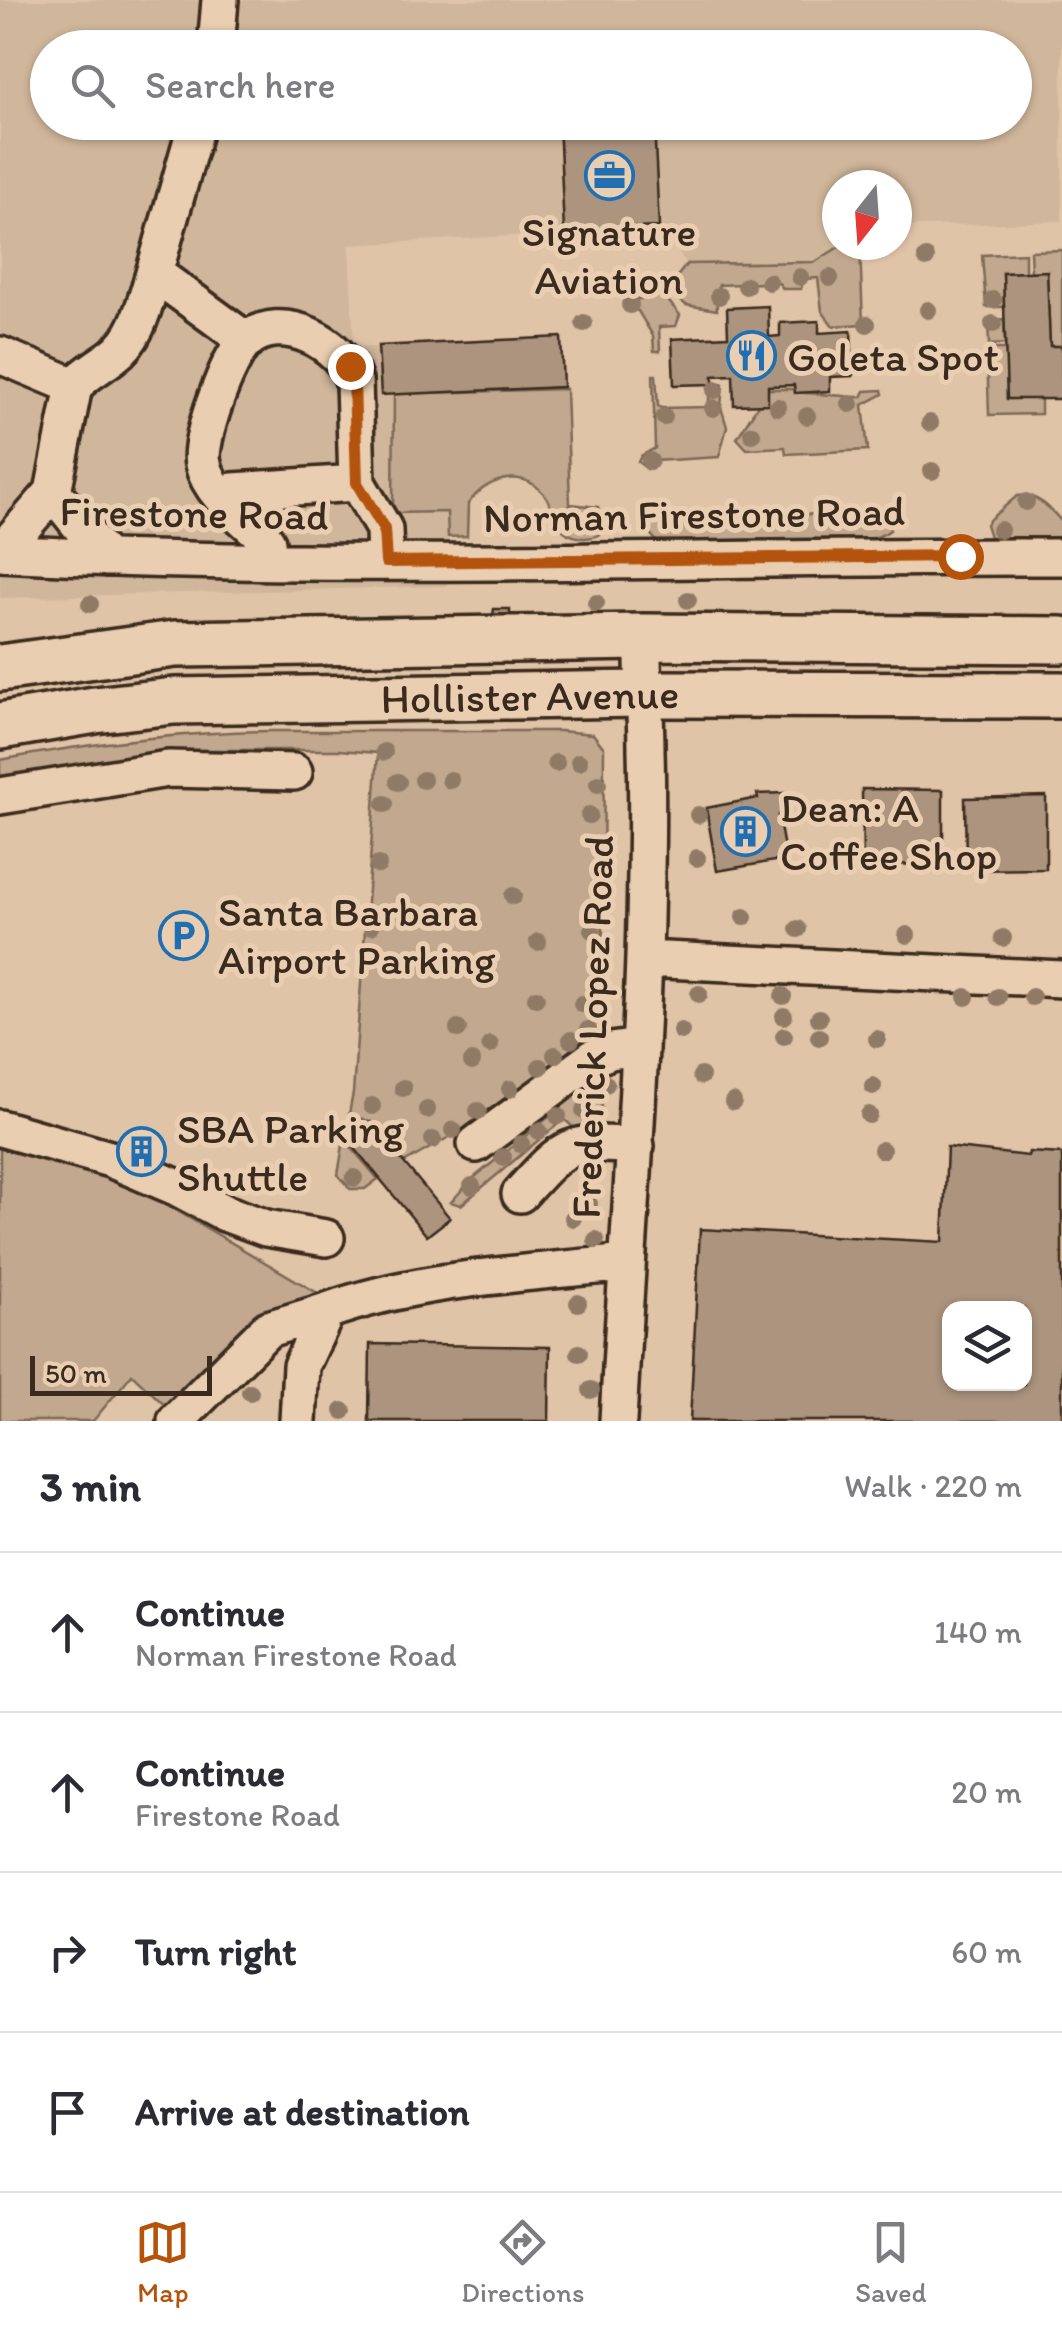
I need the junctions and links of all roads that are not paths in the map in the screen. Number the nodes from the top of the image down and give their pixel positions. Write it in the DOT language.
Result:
graph roads {
  1 [pos="220,0"];
  2 [pos="218,30"];
  3 [pos="192,140"];
  4 [pos="153,277"];
  5 [pos="246,340"];
  6 [pos="0,355"];
  7 [pos="74,386"];
  8 [pos="357,483"];
  9 [pos="53,492"];
  10 [pos="224,500"];
  11 [pos="0,552"];
  12 [pos="1062,557"];
  13 [pos="106,558"];
  14 [pos="269,561"];
  15 [pos="446,561"];
  16 [pos="386,562"];
  17 [pos="644,637"];
  18 [pos="1062,640"];
  19 [pos="0,668"];
  20 [pos="642,694"];
  21 [pos="1062,694"];
  22 [pos="0,726"];
  23 [pos="294,772"];
  24 [pos="0,796"];
  25 [pos="644,960"];
  26 [pos="1062,980"];
  27 [pos="640,1047"];
  28 [pos="0,1128"];
  29 [pos="476,1144"];
  30 [pos="636,1146"];
  31 [pos="520,1194"];
  32 [pos="326,1238"];
  33 [pos="626,1263"];
  34 [pos="327,1311"];
  35 [pos="176,1421"];
  36 [pos="298,1421"];
  37 [pos="618,1421"];
  1 -- 2 [label="street"];
  3 -- 4 [label="street"];
  4 -- 5 [label="street"];
  4 -- 7 [label="street"];
  5 -- 8 [label="street"];
  5 -- 10 [label="street"];
  6 -- 7 [label="street"];
  7 -- 9 [label="street"];
  8 -- 10 [label="street"];
  8 -- 16 [label="street"];
  9 -- 11 [label="street"];
  9 -- 13 [label="street"];
  10 -- 14 [label="street"];
  11 -- 13 [label="street, Firestone Road"];
  12 -- 15 [label="street, Norman Firestone Road"];
  13 -- 14 [label="street, Firestone Road"];
  14 -- 16 [label="street, Firestone Road"];
  15 -- 16 [label="street, Firestone Road"];
  17 -- 18 [label="main road, Hollister Avenue"];
  17 -- 19 [label="main road, Hollister Avenue"];
  17 -- 20 [label="street, Frederick Lopez Road"];
  20 -- 21 [label="main road, Hollister Avenue"];
  20 -- 22 [label="main road, Hollister Avenue"];
  20 -- 25 [label="street, Frederick Lopez Road"];
  23 -- 24 [label="street"];
  25 -- 26 [label="street"];
  25 -- 27 [label="street, Frederick Lopez Road"];
  27 -- 29 [label="street"];
  27 -- 30 [label="street, Frederick Lopez Road"];
  28 -- 32 [label="street"];
  30 -- 31 [label="street"];
  30 -- 33 [label="street, Frederick Lopez Road"];
  33 -- 34 [label="street"];
  33 -- 37 [label="street, Frederick Lopez Road"];
  34 -- 35 [label="street"];
  34 -- 36 [label="street"];
}
